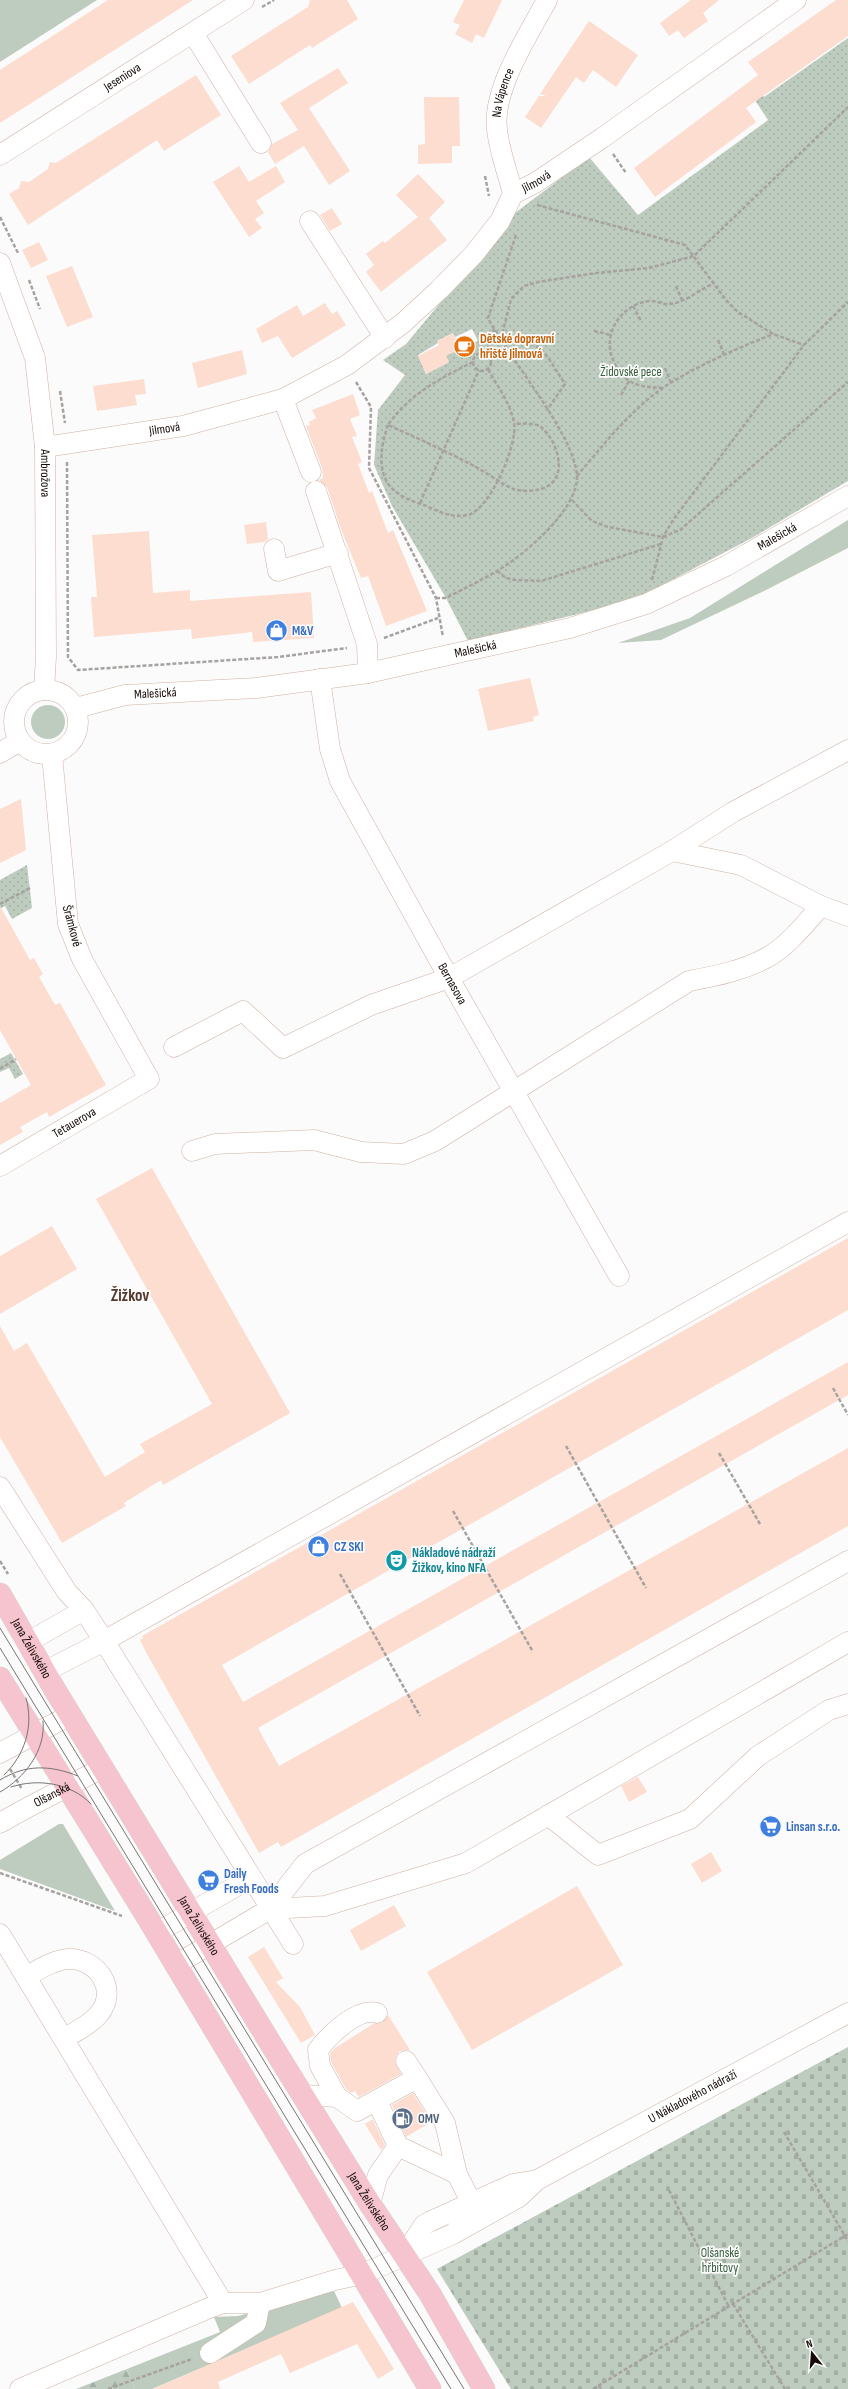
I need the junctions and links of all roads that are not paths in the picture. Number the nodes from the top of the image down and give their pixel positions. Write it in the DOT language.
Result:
graph roads {
  1 [pos="244,0"];
  2 [pos="547,0"];
  3 [pos="796,0"];
  4 [pos="193,33"];
  5 [pos="261,143"];
  6 [pos="0,155"];
  7 [pos="513,194"];
  8 [pos="310,221"];
  9 [pos="0,263"];
  10 [pos="385,338"];
  11 [pos="283,399"];
  12 [pos="45,447"];
  13 [pos="848,496"];
  14 [pos="274,549"];
  15 [pos="338,554"];
  16 [pos="368,673"];
  17 [pos="320,679"];
  18 [pos="44,690"];
  19 [pos="76,708"];
  20 [pos="20,741"];
  21 [pos="848,750"];
  22 [pos="0,753"];
  23 [pos="52,755"];
  24 [pos="672,851"];
  25 [pos="822,906"];
  26 [pos="848,916"];
  27 [pos="449,978"];
  28 [pos="174,1047"];
  29 [pos="149,1079"];
  30 [pos="515,1092"];
  31 [pos="192,1151"];
  32 [pos="0,1166"];
  33 [pos="848,1222"];
  34 [pos="619,1276"];
  35 [pos="0,1487"];
  36 [pos="848,1561"];
  37 [pos="0,1594"];
  38 [pos="84,1610"];
  39 [pos="104,1641"];
  40 [pos="28,1642"];
  41 [pos="848,1642"];
  42 [pos="44,1672"];
  43 [pos="0,1678"];
  44 [pos="848,1704"];
  45 [pos="70,1715"];
  46 [pos="35,1732"];
  47 [pos="0,1753"];
  48 [pos="102,1767"];
  49 [pos="68,1788"];
  50 [pos="548,1815"];
  51 [pos="0,1823"];
  52 [pos="250,1878"];
  53 [pos="270,1909"];
  54 [pos="191,1912"];
  55 [pos="156,1933"];
  56 [pos="0,1934"];
  57 [pos="292,1944"];
  58 [pos="210,1945"];
  59 [pos="175,1965"];
  60 [pos="26,1977"];
  61 [pos="377,2013"];
  62 [pos="848,2013"];
  63 [pos="64,2039"];
  64 [pos="406,2061"];
  65 [pos="417,2078"];
  66 [pos="302,2095"];
  67 [pos="337,2097"];
  68 [pos="376,2101"];
  69 [pos="398,2146"];
  70 [pos="457,2174"];
  71 [pos="537,2180"];
  72 [pos="471,2202"];
  73 [pos="370,2204"];
  74 [pos="453,2234"];
  75 [pos="405,2254"];
  76 [pos="363,2274"];
  77 [pos="260,2303"];
  78 [pos="223,2304"];
  79 [pos="210,2353"];
  80 [pos="20,2389"];
  81 [pos="430,2389"];
  82 [pos="484,2389"];
  1 -- 4 [label="street, Jeseniova"];
  2 -- 7 [label="street, Na Vápence"];
  3 -- 7 [label="street, Jilmová"];
  4 -- 5 [label="street"];
  4 -- 6 [label="street, Jeseniova"];
  7 -- 10 [label="street, Jilmová"];
  8 -- 10 [label="street"];
  9 -- 12 [label="street, Ambrožova"];
  10 -- 11 [label="street, Jilmová"];
  11 -- 12 [label="street, Jilmová"];
  11 -- 15 [label="street"];
  12 -- 18 [label="street, Ambrožova"];
  13 -- 16 [label="street, Malešická"];
  14 -- 15 [label="street"];
  15 -- 16 [label="street"];
  16 -- 17 [label="street, Malešická"];
  17 -- 19 [label="street, Malešická"];
  17 -- 27 [label="street, Bernasova"];
  18 -- 19 [label="street"];
  18 -- 20 [label="street"];
  19 -- 23 [label="street"];
  20 -- 22 [label="street"];
  20 -- 23 [label="street"];
  21 -- 24 [label="street"];
  23 -- 29 [label="street, Šrámkové"];
  24 -- 25 [label="street"];
  24 -- 27 [label="street"];
  25 -- 26 [label="street"];
  25 -- 30 [label="street"];
  27 -- 28 [label="street"];
  27 -- 30 [label="street, Bernasova"];
  29 -- 32 [label="street, Tetauerova"];
  30 -- 31 [label="street"];
  30 -- 34 [label="street, Bernasova"];
  33 -- 39 [label="street"];
  35 -- 38 [label="street"];
  36 -- 53 [label="street"];
  37 -- 40 [label="main road, Jana Želivského"];
  38 -- 39 [label="street"];
  38 -- 40 [label="street"];
  39 -- 42 [label="street"];
  39 -- 52 [label="street"];
  40 -- 42 [label="main road, Jana Želivského"];
  41 -- 50 [label="street"];
  42 -- 45 [label="main road, Jana Želivského"];
  43 -- 46 [label="main road"];
  44 -- 50 [label="street"];
  45 -- 46 [label="street"];
  45 -- 48 [label="main road, Jana Želivského"];
  46 -- 47 [label="street"];
  46 -- 49 [label="main road"];
  48 -- 49 [label="street, Olšanská"];
  48 -- 54 [label="main road, Jana Želivského"];
  49 -- 51 [label="street, Olšanská"];
  49 -- 55 [label="main road"];
  50 -- 53 [label="street"];
  52 -- 53 [label="street"];
  52 -- 54 [label="street"];
  53 -- 57 [label="street"];
  53 -- 58 [label="street"];
  54 -- 55 [label="street"];
  54 -- 58 [label="main road, Jana Želivského"];
  55 -- 59 [label="main road"];
  56 -- 60 [label="street"];
  58 -- 59 [label="street"];
  58 -- 66 [label="main road, Jana Želivského"];
  59 -- 76 [label="main road"];
  60 -- 63 [label="street"];
  60 -- 63 [label="street"];
  61 -- 67 [label="street"];
  62 -- 71 [label="street, U Nákladového nádraží"];
  63 -- 78 [label="street"];
  64 -- 65 [label="street"];
  65 -- 68 [label="street"];
  65 -- 70 [label="street"];
  66 -- 67 [label="street"];
  66 -- 73 [label="main road, Jana Želivského"];
  67 -- 68 [label="street"];
  68 -- 69 [label="street"];
  69 -- 70 [label="street"];
  69 -- 73 [label="street"];
  70 -- 72 [label="street"];
  71 -- 72 [label="street, U Nákladového nádraží"];
  71 -- 74 [label="street, U Nákladového nádraží"];
  72 -- 74 [label="street"];
  72 -- 75 [label="street, U Nákladového nádraží"];
  73 -- 75 [label="main road, Jana Želivského"];
  74 -- 75 [label="street, U Nákladového nádraží"];
  75 -- 76 [label="street"];
  75 -- 82 [label="main road, Jana Želivského"];
  76 -- 77 [label="street"];
  76 -- 81 [label="main road"];
  77 -- 78 [label="street"];
  77 -- 79 [label="street"];
  78 -- 80 [label="street"];
}
